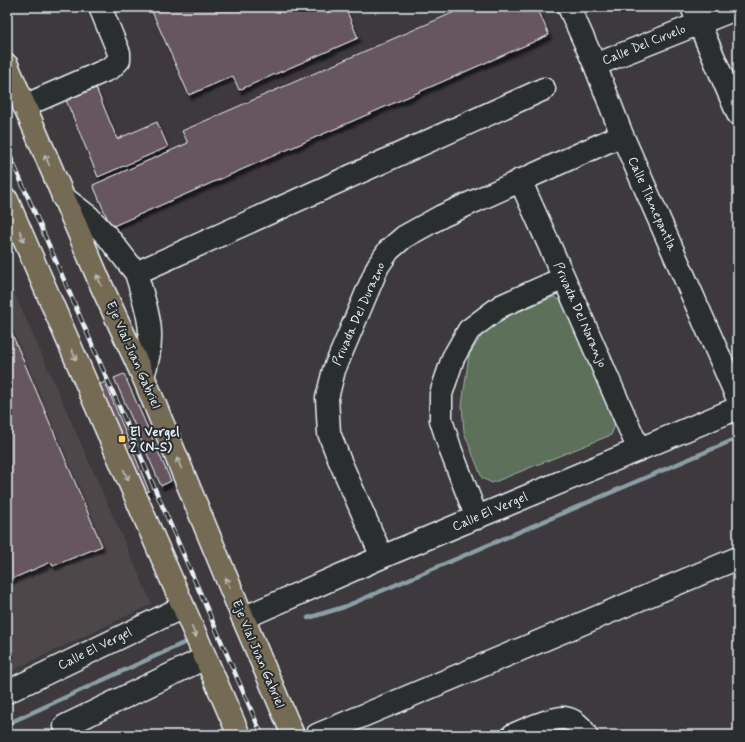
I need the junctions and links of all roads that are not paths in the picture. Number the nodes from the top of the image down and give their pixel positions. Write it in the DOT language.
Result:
graph roads {
  1 [pos="100,7"];
  2 [pos="569,7"];
  3 [pos="738,8"];
  4 [pos="695,15"];
  5 [pos="7,65"];
  6 [pos="595,65"];
  7 [pos="544,89"];
  8 [pos="24,106"];
  9 [pos="738,114"];
  10 [pos="622,135"];
  11 [pos="520,180"];
  12 [pos="63,197"];
  13 [pos="7,200"];
  14 [pos="136,273"];
  15 [pos="564,278"];
  16 [pos="143,376"];
  17 [pos="738,399"];
  18 [pos="738,408"];
  19 [pos="639,450"];
  20 [pos="477,518"];
  21 [pos="382,557"];
  22 [pos="738,558"];
  23 [pos="183,607"];
  24 [pos="243,618"];
  25 [pos="205,658"];
  26 [pos="7,692"];
  27 [pos="65,726"];
  28 [pos="238,735"];
  29 [pos="293,735"];
  30 [pos="317,735"];
  31 [pos="513,735"];
  32 [pos="586,735"];
  1 -- 8 [label="street"];
  2 -- 6 [label="street, Calle Tlanepantla"];
  3 -- 4 [label="street, Calle Del Ciruelo"];
  4 -- 6 [label="street, Calle Del Ciruelo"];
  4 -- 9 [label="street"];
  5 -- 8 [label="main road, Eje Vial Juan Gabriel"];
  6 -- 10 [label="street, Calle Tlanepantla"];
  7 -- 14 [label="street"];
  12 -- 8 [label="main road, Eje Vial Juan Gabriel, one-way"];
  10 -- 11 [label="street, Privada Del Durazno"];
  10 -- 17 [label="street, Calle Tlanepantla"];
  11 -- 15 [label="street, Privada Del Naranjo"];
  11 -- 21 [label="street, Privada Del Durazno"];
  12 -- 14 [label="street"];
  16 -- 12 [label="main road, Eje Vial Juan Gabriel, one-way"];
  13 -- 23 [label="main road, one-way"];
  14 -- 16 [label="street"];
  15 -- 19 [label="street, Privada Del Naranjo"];
  15 -- 20 [label="street"];
  24 -- 16 [label="main road, Eje Vial Juan Gabriel, one-way"];
  18 -- 19 [label="street, Calle El Vergel"];
  19 -- 20 [label="street, Calle El Vergel"];
  20 -- 21 [label="street, Calle El Vergel"];
  21 -- 24 [label="street, Calle El Vergel"];
  22 -- 30 [label="street"];
  23 -- 25 [label="main road, one-way"];
  23 -- 26 [label="street, Calle El Vergel"];
  24 -- 29 [label="main road, Eje Vial Juan Gabriel"];
  25 -- 27 [label="street"];
  25 -- 28 [label="main road"];
  31 -- 32 [label="street"];
}
